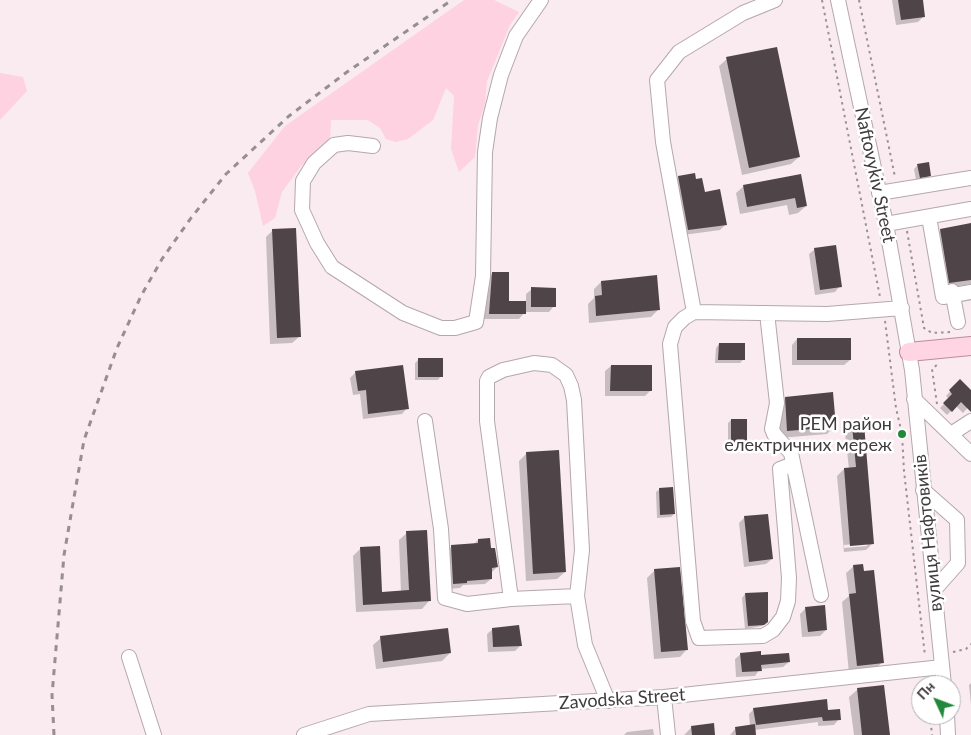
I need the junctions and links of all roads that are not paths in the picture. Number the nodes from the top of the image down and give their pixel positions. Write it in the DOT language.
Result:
graph roads {
  1 [pos="541,0"];
  2 [pos="775,0"];
  3 [pos="838,0"];
  4 [pos="373,146"];
  5 [pos="971,178"];
  6 [pos="879,193"];
  7 [pos="971,209"];
  8 [pos="931,216"];
  9 [pos="886,224"];
  10 [pos="971,288"];
  11 [pos="971,292"];
  12 [pos="948,293"];
  13 [pos="902,308"];
  14 [pos="694,312"];
  15 [pos="767,314"];
  16 [pos="958,322"];
  17 [pos="970,345"];
  18 [pos="909,352"];
  19 [pos="914,399"];
  20 [pos="425,421"];
  21 [pos="971,421"];
  22 [pos="951,434"];
  23 [pos="971,454"];
  24 [pos="793,464"];
  25 [pos="923,490"];
  26 [pos="935,589"];
  27 [pos="820,595"];
  28 [pos="577,596"];
  29 [pos="511,598"];
  30 [pos="129,657"];
  31 [pos="942,667"];
  32 [pos="943,675"];
  33 [pos="664,697"];
  34 [pos="608,701"];
  35 [pos="154,735"];
  36 [pos="304,735"];
  37 [pos="668,735"];
  1 -- 4 [label="street"];
  2 -- 14 [label="street"];
  3 -- 6 [label="street, Naftovykiv Street"];
  5 -- 6 [label="street"];
  6 -- 9 [label="street, Naftovykiv Street"];
  7 -- 8 [label="street"];
  8 -- 9 [label="street"];
  8 -- 12 [label="street"];
  9 -- 13 [label="street, Naftovykiv Street"];
  10 -- 12 [label="street"];
  11 -- 12 [label="street"];
  12 -- 16 [label="street"];
  13 -- 15 [label="street"];
  13 -- 18 [label="street, Naftovykiv Street"];
  14 -- 15 [label="street"];
  14 -- 24 [label="street"];
  15 -- 24 [label="street"];
  17 -- 18 [label="main road"];
  18 -- 19 [label="street, вулиця Нафтовиків"];
  19 -- 22 [label="street"];
  19 -- 25 [label="street, вулиця Нафтовиків"];
  20 -- 29 [label="street"];
  21 -- 22 [label="street"];
  22 -- 23 [label="street"];
  24 -- 27 [label="street"];
  25 -- 26 [label="street, вулиця Нафтовиків"];
  25 -- 26 [label="street"];
  26 -- 31 [label="street, вулиця Нафтовиків"];
  28 -- 29 [label="street"];
  28 -- 29 [label="street"];
  28 -- 34 [label="street"];
  30 -- 35 [label="street"];
  31 -- 32 [label="street, вулиця Нафтовиків"];
  31 -- 33 [label="street, Zavodska Street"];
  33 -- 34 [label="street, Zavodska Street"];
  33 -- 37 [label="street"];
  34 -- 36 [label="street, Zavodska Street"];
}
